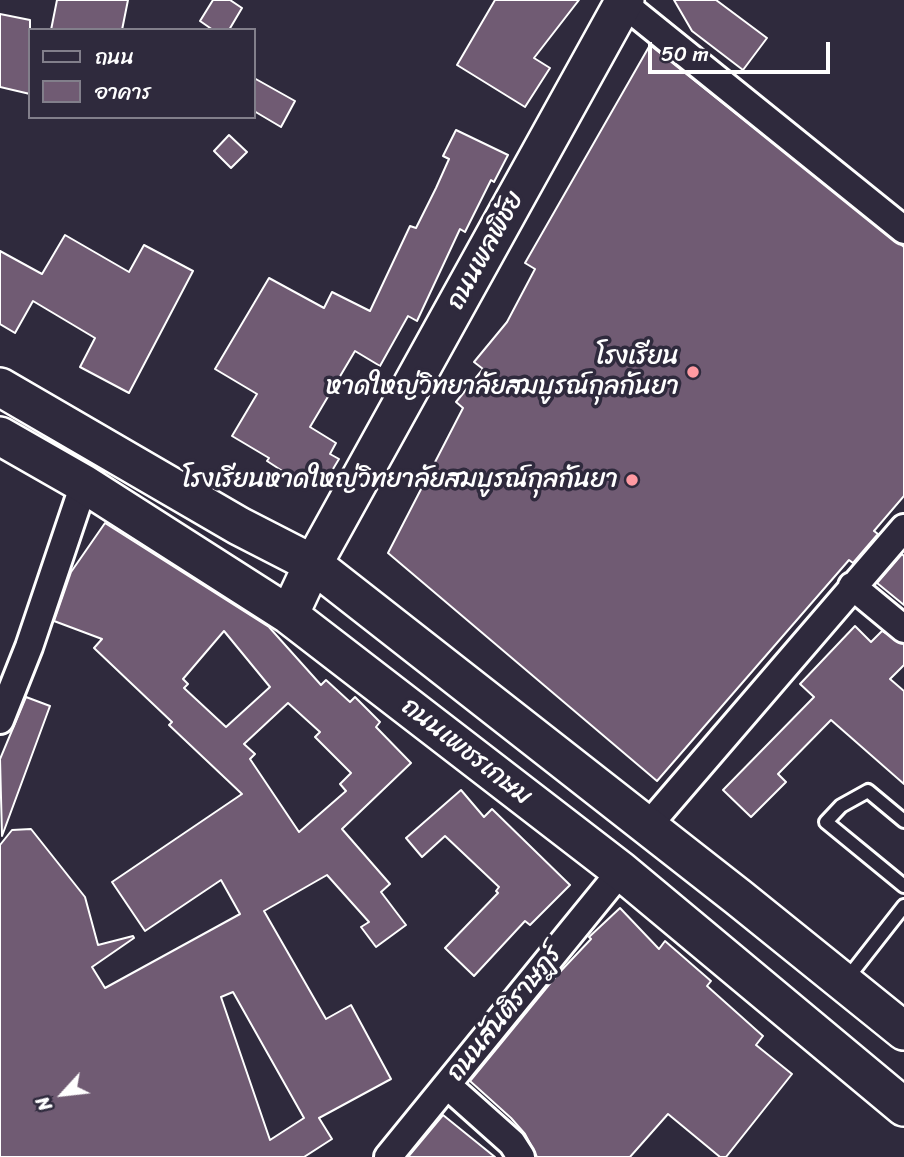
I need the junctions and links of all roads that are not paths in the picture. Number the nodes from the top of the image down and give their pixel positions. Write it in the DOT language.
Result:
graph roads {
  1 [pos="623,1"];
  2 [pos="904,230"];
  3 [pos="0,387"];
  4 [pos="0,436"];
  5 [pos="85,484"];
  6 [pos="904,528"];
  7 [pos="313,564"];
  8 [pos="852,586"];
  9 [pos="289,615"];
  10 [pos="904,629"];
  11 [pos="6,684"];
  12 [pos="0,720"];
  13 [pos="904,821"];
  14 [pos="646,828"];
  15 [pos="621,871"];
  16 [pos="904,886"];
  17 [pos="902,912"];
  18 [pos="844,983"];
  19 [pos="904,1031"];
  20 [pos="447,1085"];
  21 [pos="904,1107"];
  22 [pos="388,1157"];
  23 [pos="521,1157"];
  1 -- 2 [label="street"];
  1 -- 7 [label="main road, ถนนพลพิชัย"];
  3 -- 7 [label="main road, ถนนเพชรเกษม"];
  4 -- 5 [label="main road, ถนนเพชรเกษม"];
  5 -- 9 [label="main road, ถนนเพชรเกษม"];
  5 -- 11 [label="street"];
  6 -- 8 [label="street"];
  7 -- 9 [label="main road, ถนนพลพิชัย"];
  7 -- 14 [label="main road, ถนนเพชรเกษม"];
  8 -- 10 [label="street"];
  8 -- 14 [label="street"];
  9 -- 15 [label="main road, ถนนเพชรเกษม"];
  11 -- 12 [label="street"];
  13 -- 16 [label="lane"];
  14 -- 18 [label="main road, ถนนเพชรเกษม"];
  15 -- 20 [label="street, ถนนสันติราษฎร์"];
  15 -- 21 [label="main road, ถนนเพชรเกษม"];
  17 -- 18 [label="lane"];
  18 -- 19 [label="main road, ถนนเพชรเกษม"];
  20 -- 22 [label="street, ถนนสันติราษฎร์"];
  20 -- 23 [label="street"];
}
